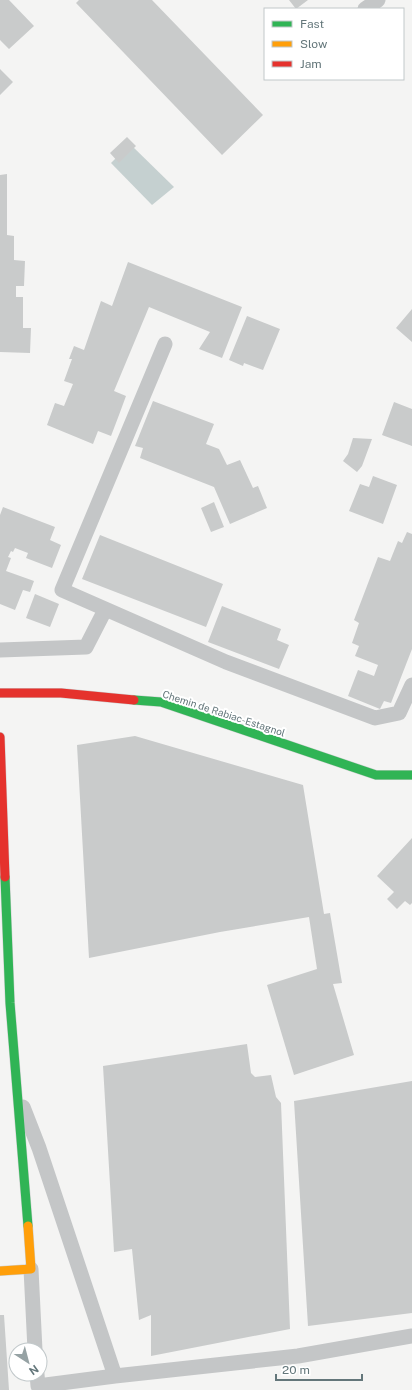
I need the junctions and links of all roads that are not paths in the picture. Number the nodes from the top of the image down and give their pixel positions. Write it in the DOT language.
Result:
graph roads {
  1 [pos="378,0"];
  2 [pos="366,8"];
  3 [pos="165,344"];
  4 [pos="105,610"];
  5 [pos="0,650"];
  6 [pos="412,686"];
  7 [pos="0,693"];
  8 [pos="0,737"];
  9 [pos="412,775"];
  10 [pos="17,1091"];
  11 [pos="31,1269"];
  12 [pos="0,1271"];
  13 [pos="412,1336"];
  14 [pos="36,1342"];
  15 [pos="115,1376"];
  16 [pos="38,1382"];
  1 -- 2 [label="lane"];
  3 -- 4 [label="lane"];
  4 -- 5 [label="lane"];
  4 -- 6 [label="lane"];
  7 -- 9 [label="street, Chemin de Rabiac-Estagnol"];
  8 -- 10 [label="street"];
  10 -- 11 [label="street"];
  10 -- 15 [label="lane"];
  11 -- 12 [label="street"];
  11 -- 14 [label="lane"];
  13 -- 15 [label="lane"];
  15 -- 16 [label="lane"];
}
